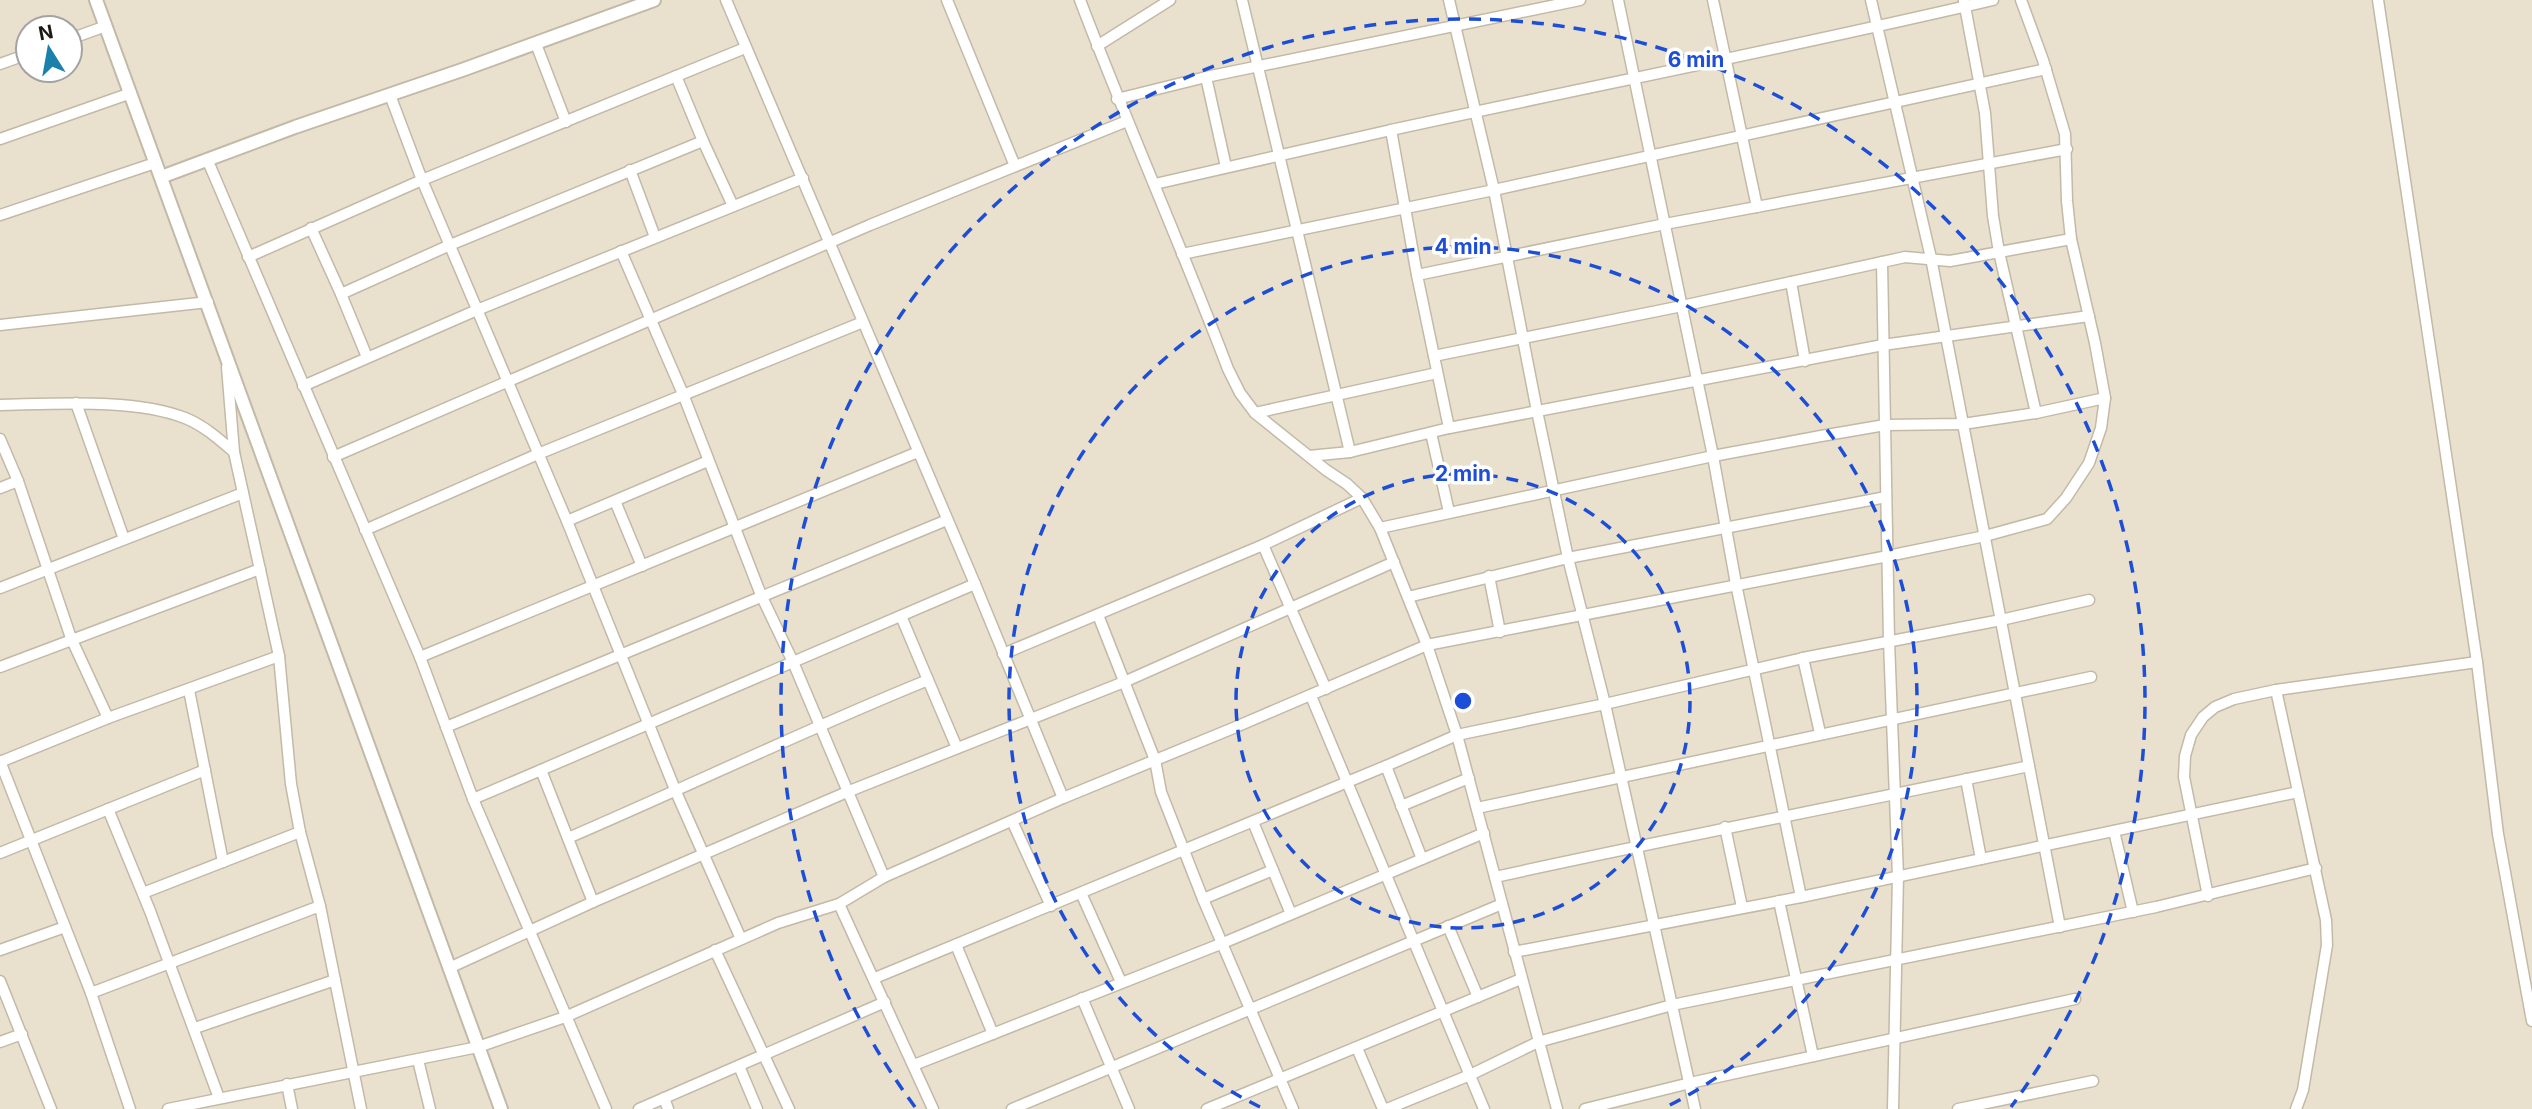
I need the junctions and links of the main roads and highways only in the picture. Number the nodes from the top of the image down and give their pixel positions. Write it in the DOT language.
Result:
graph roads {
  1 [pos="96,0"];
  2 [pos="654,0"];
  3 [pos="161,177"];
  4 [pos="501,1109"];
  1 -- 3 [label="main road"];
  2 -- 3 [label="main road"];
  3 -- 4 [label="main road"];
}
